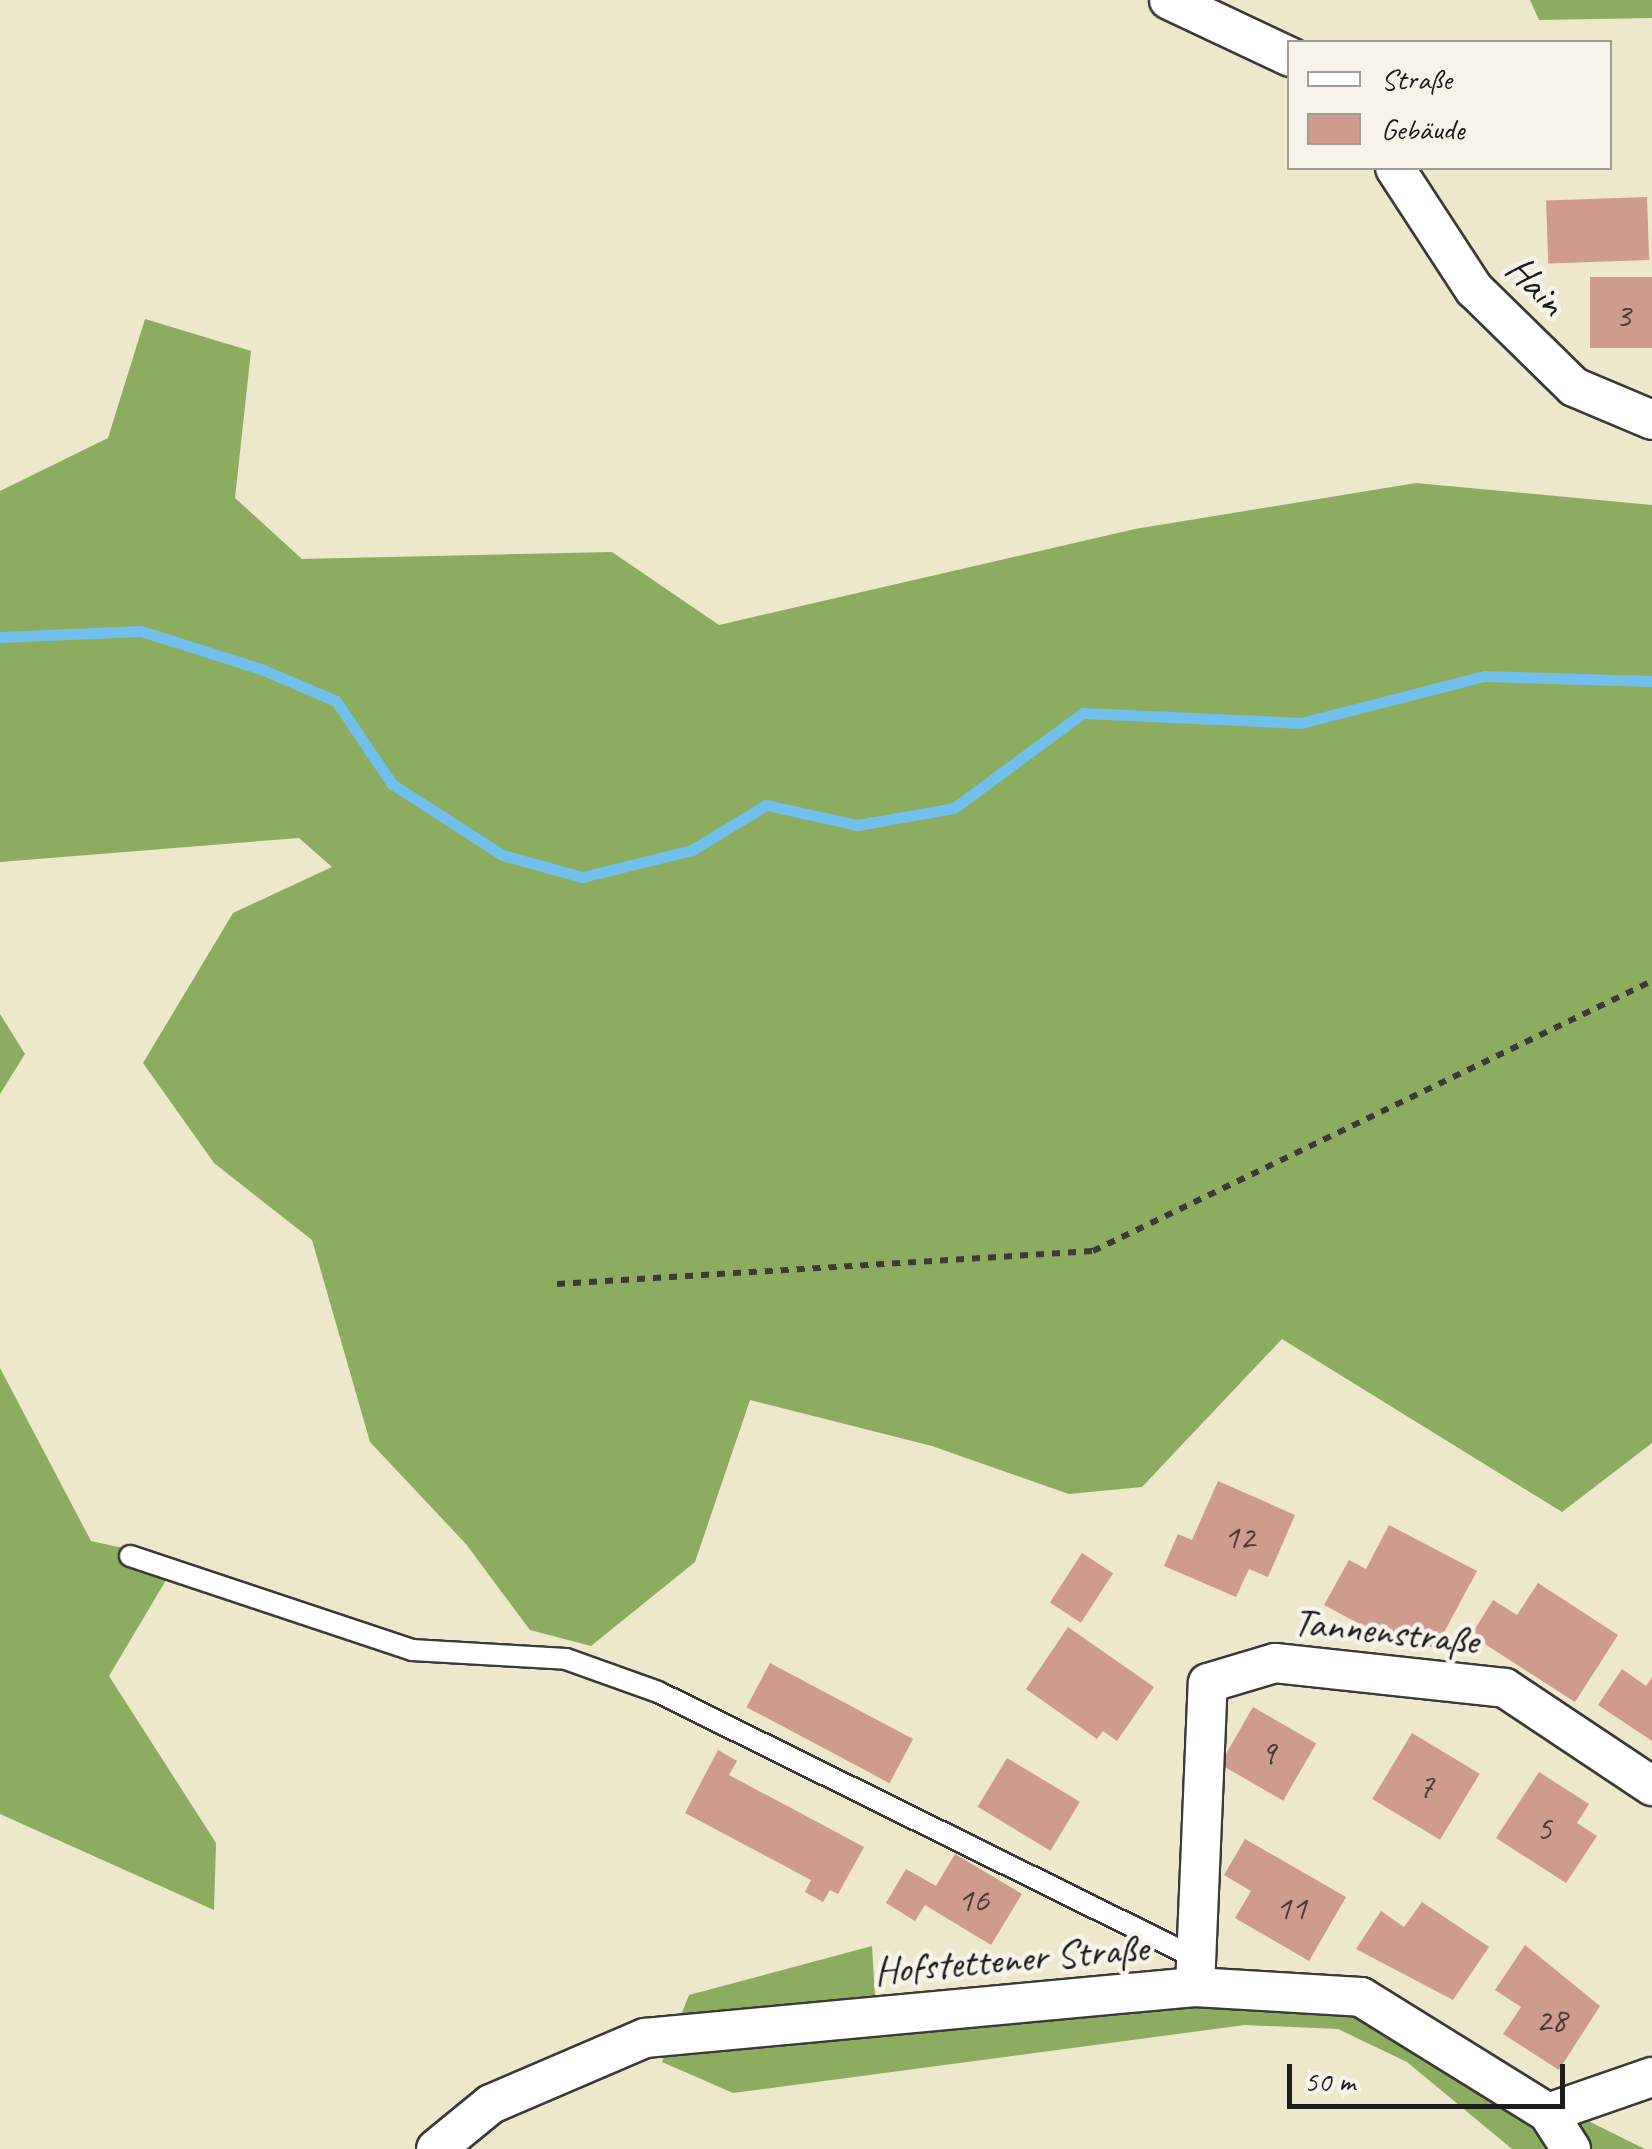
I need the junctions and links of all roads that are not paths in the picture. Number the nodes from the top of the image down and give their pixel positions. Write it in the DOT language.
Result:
graph roads {
  1 [pos="1169,0"];
  2 [pos="1287,56"];
  3 [pos="1396,170"];
  4 [pos="1652,420"];
  5 [pos="130,1556"];
  6 [pos="1652,1786"];
  7 [pos="1197,1973"];
  8 [pos="1652,2077"];
  9 [pos="1548,2112"];
  10 [pos="436,2149"];
  11 [pos="1571,2149"];
  1 -- 2 [label="street"];
  3 -- 4 [label="street, Hain"];
  5 -- 7 [label="lane"];
  6 -- 7 [label="street, Tannenstraße"];
  7 -- 9 [label="street, Hofstettener Straße"];
  7 -- 10 [label="street, Hofstettener Straße"];
  8 -- 9 [label="street"];
  9 -- 11 [label="street, Hofstettener Straße"];
}
